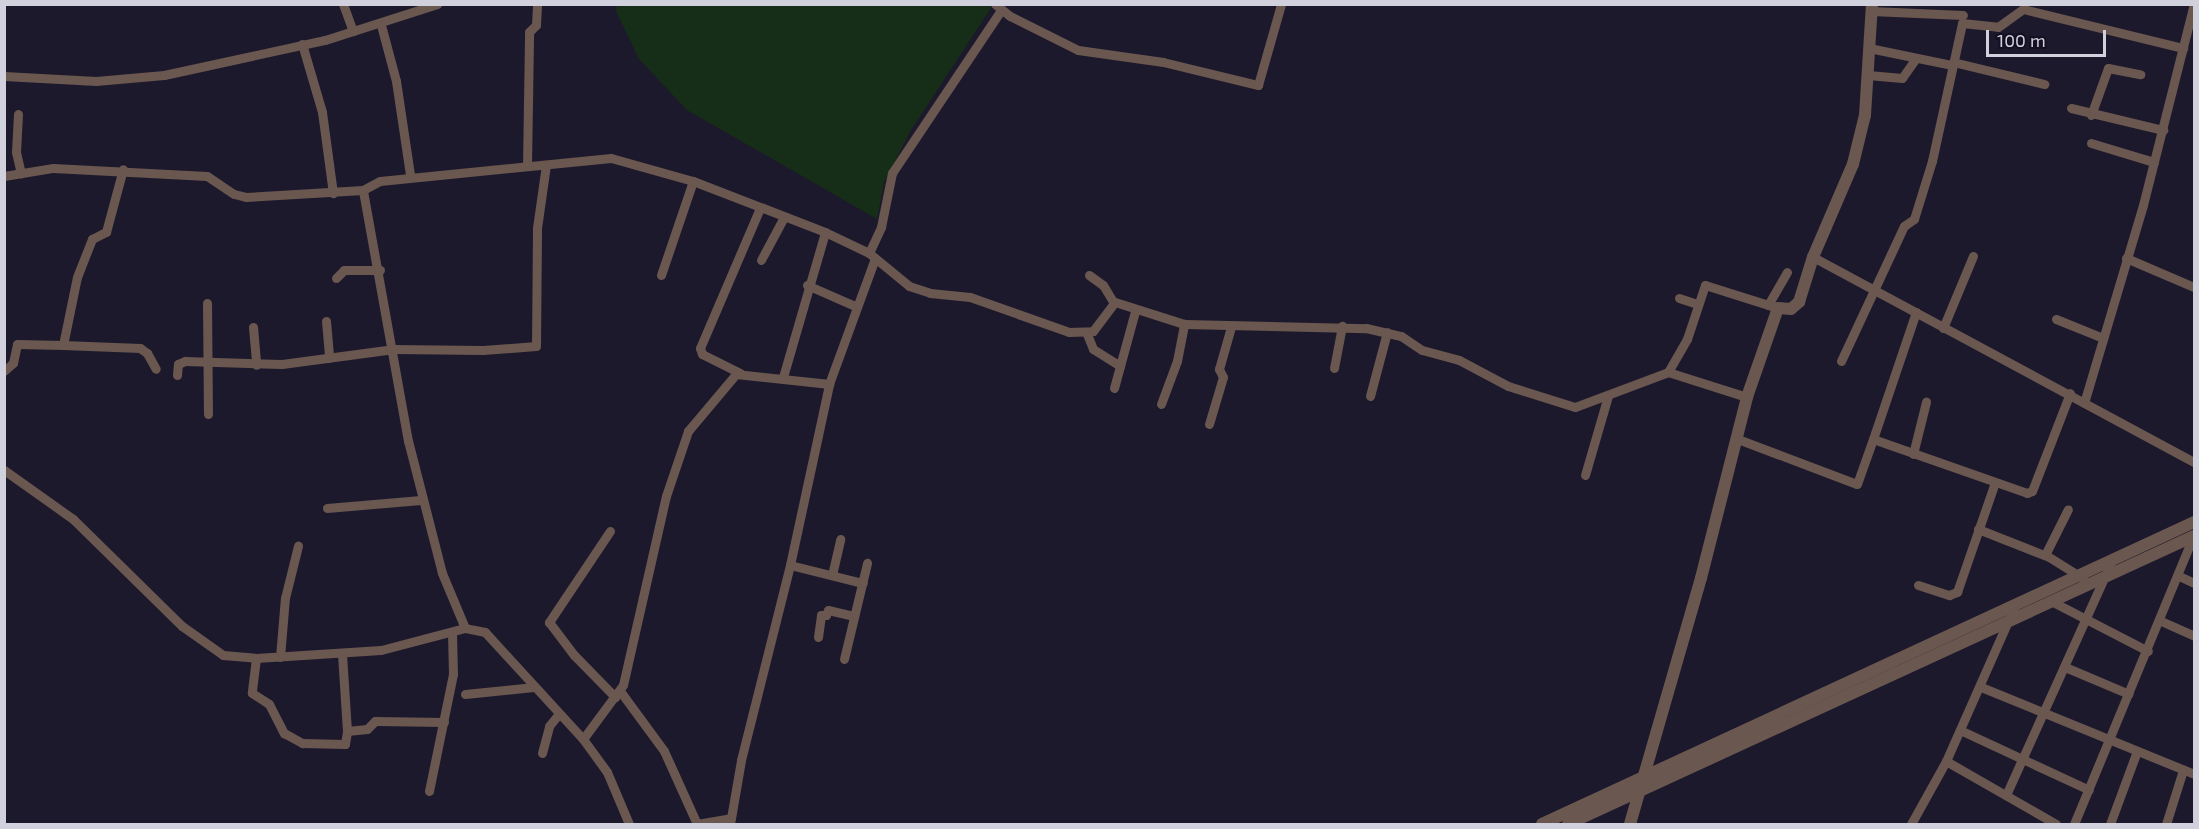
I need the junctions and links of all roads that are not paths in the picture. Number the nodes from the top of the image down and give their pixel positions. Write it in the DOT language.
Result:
graph roads {
  1 [pos="343,4"];
  2 [pos="437,4"];
  3 [pos="537,4"];
  4 [pos="1281,4"];
  5 [pos="2194,4"];
  6 [pos="998,7"];
  7 [pos="1871,8"];
  8 [pos="2038,8"];
  9 [pos="1963,14"];
  10 [pos="381,25"];
  11 [pos="352,31"];
  12 [pos="302,44"];
  13 [pos="1869,48"];
  14 [pos="2183,48"];
  15 [pos="1916,58"];
  16 [pos="1953,64"];
  17 [pos="2140,74"];
  18 [pos="1868,75"];
  19 [pos="4,76"];
  20 [pos="2044,84"];
  21 [pos="2071,108"];
  22 [pos="18,114"];
  23 [pos="2091,115"];
  24 [pos="2163,130"];
  25 [pos="2091,143"];
  26 [pos="2154,162"];
  27 [pos="546,165"];
  28 [pos="527,166"];
  29 [pos="123,169"];
  30 [pos="21,173"];
  31 [pos="410,175"];
  32 [pos="4,176"];
  33 [pos="693,181"];
  34 [pos="363,190"];
  35 [pos="333,193"];
  36 [pos="760,208"];
  37 [pos="783,217"];
  38 [pos="825,232"];
  39 [pos="872,256"];
  40 [pos="1972,256"];
  41 [pos="1813,257"];
  42 [pos="2126,258"];
  43 [pos="761,260"];
  44 [pos="380,270"];
  45 [pos="1787,272"];
  46 [pos="661,275"];
  47 [pos="1089,275"];
  48 [pos="336,278"];
  49 [pos="807,285"];
  50 [pos="2194,287"];
  51 [pos="1872,290"];
  52 [pos="1679,298"];
  53 [pos="207,303"];
  54 [pos="1114,303"];
  55 [pos="1698,304"];
  56 [pos="855,306"];
  57 [pos="1773,306"];
  58 [pos="1135,312"];
  59 [pos="1916,312"];
  60 [pos="2056,319"];
  61 [pos="326,321"];
  62 [pos="1184,324"];
  63 [pos="1342,326"];
  64 [pos="253,327"];
  65 [pos="1231,327"];
  66 [pos="1943,328"];
  67 [pos="1387,332"];
  68 [pos="1087,334"];
  69 [pos="2103,338"];
  70 [pos="63,345"];
  71 [pos="394,349"];
  72 [pos="329,358"];
  73 [pos="209,360"];
  74 [pos="1841,361"];
  75 [pos="256,365"];
  76 [pos="1120,366"];
  77 [pos="1334,368"];
  78 [pos="156,369"];
  79 [pos="4,371"];
  80 [pos="1668,372"];
  81 [pos="740,373"];
  82 [pos="177,375"];
  83 [pos="783,377"];
  84 [pos="829,384"];
  85 [pos="1114,388"];
  86 [pos="2070,393"];
  87 [pos="1370,396"];
  88 [pos="1608,396"];
  89 [pos="1747,397"];
  90 [pos="1926,402"];
  91 [pos="2084,403"];
  92 [pos="1161,405"];
  93 [pos="208,414"];
  94 [pos="1209,424"];
  95 [pos="1735,438"];
  96 [pos="1874,439"];
  97 [pos="1913,454"];
  98 [pos="2194,462"];
  99 [pos="4,470"];
  100 [pos="1585,475"];
  101 [pos="1995,482"];
  102 [pos="421,500"];
  103 [pos="327,508"];
  104 [pos="2068,509"];
  105 [pos="2194,522"];
  106 [pos="1978,529"];
  107 [pos="610,531"];
  108 [pos="2194,536"];
  109 [pos="840,539"];
  110 [pos="298,546"];
  111 [pos="2045,555"];
  112 [pos="2112,560"];
  113 [pos="867,562"];
  114 [pos="790,565"];
  115 [pos="832,575"];
  116 [pos="2079,575"];
  117 [pos="2105,576"];
  118 [pos="2179,576"];
  119 [pos="863,583"];
  120 [pos="2090,584"];
  121 [pos="2194,584"];
  122 [pos="1918,585"];
  123 [pos="2051,601"];
  124 [pos="2015,605"];
  125 [pos="854,616"];
  126 [pos="2008,621"];
  127 [pos="2162,621"];
  128 [pos="2086,622"];
  129 [pos="465,628"];
  130 [pos="452,633"];
  131 [pos="2194,636"];
  132 [pos="818,637"];
  133 [pos="2148,651"];
  134 [pos="342,654"];
  135 [pos="280,657"];
  136 [pos="256,658"];
  137 [pos="844,659"];
  138 [pos="2065,667"];
  139 [pos="534,687"];
  140 [pos="1981,687"];
  141 [pos="465,694"];
  142 [pos="618,694"];
  143 [pos="2129,694"];
  144 [pos="2044,712"];
  145 [pos="558,715"];
  146 [pos="444,722"];
  147 [pos="1960,730"];
  148 [pos="346,731"];
  149 [pos="2110,738"];
  150 [pos="583,739"];
  151 [pos="2137,751"];
  152 [pos="542,753"];
  153 [pos="1946,761"];
  154 [pos="2022,762"];
  155 [pos="2183,770"];
  156 [pos="2194,774"];
  157 [pos="1644,778"];
  158 [pos="2089,790"];
  159 [pos="429,791"];
  160 [pos="1638,793"];
  161 [pos="2006,795"];
  162 [pos="730,821"];
  163 [pos="629,825"];
  164 [pos="1542,825"];
  165 [pos="1568,825"];
  166 [pos="1630,825"];
  167 [pos="1911,825"];
  168 [pos="2056,825"];
  169 [pos="2074,825"];
  170 [pos="2110,825"];
  171 [pos="2166,825"];
  1 -- 11 [label="street"];
  2 -- 10 [label="street"];
  3 -- 28 [label="street"];
  4 -- 6 [label="street"];
  5 -- 14 [label="street"];
  6 -- 39 [label="street"];
  7 -- 9 [label="street"];
  7 -- 13 [label="street"];
  8 -- 9 [label="street"];
  8 -- 14 [label="street"];
  9 -- 16 [label="street"];
  10 -- 11 [label="street"];
  10 -- 31 [label="street"];
  11 -- 12 [label="street"];
  12 -- 19 [label="street"];
  12 -- 35 [label="street"];
  13 -- 15 [label="street"];
  13 -- 18 [label="street"];
  14 -- 24 [label="street"];
  15 -- 16 [label="street"];
  15 -- 18 [label="street"];
  16 -- 20 [label="street"];
  16 -- 51 [label="street"];
  17 -- 23 [label="street"];
  18 -- 41 [label="street"];
  21 -- 23 [label="street"];
  22 -- 30 [label="street"];
  23 -- 24 [label="street"];
  24 -- 26 [label="street"];
  25 -- 26 [label="street"];
  26 -- 42 [label="street"];
  27 -- 28 [label="street"];
  27 -- 33 [label="street"];
  27 -- 71 [label="street"];
  28 -- 31 [label="street"];
  29 -- 30 [label="street"];
  29 -- 35 [label="street"];
  29 -- 70 [label="street"];
  30 -- 32 [label="street"];
  31 -- 34 [label="street"];
  33 -- 36 [label="street"];
  33 -- 46 [label="street"];
  34 -- 35 [label="street"];
  34 -- 44 [label="street"];
  36 -- 37 [label="street"];
  36 -- 81 [label="street"];
  37 -- 38 [label="street"];
  37 -- 43 [label="street"];
  38 -- 39 [label="street"];
  38 -- 49 [label="street"];
  39 -- 56 [label="street"];
  39 -- 68 [label="street"];
  40 -- 66 [label="street"];
  41 -- 51 [label="street"];
  41 -- 57 [label="street"];
  42 -- 50 [label="street"];
  42 -- 69 [label="street"];
  44 -- 48 [label="street"];
  44 -- 71 [label="street"];
  45 -- 57 [label="street"];
  47 -- 54 [label="street"];
  49 -- 56 [label="street"];
  49 -- 83 [label="street"];
  51 -- 59 [label="street"];
  51 -- 74 [label="street"];
  52 -- 55 [label="street"];
  53 -- 73 [label="street"];
  54 -- 58 [label="street"];
  54 -- 68 [label="street"];
  55 -- 57 [label="street"];
  55 -- 80 [label="street"];
  56 -- 84 [label="street"];
  57 -- 89 [label="street"];
  58 -- 62 [label="street"];
  58 -- 76 [label="street"];
  59 -- 66 [label="street"];
  59 -- 96 [label="street"];
  60 -- 69 [label="street"];
  61 -- 72 [label="street"];
  62 -- 65 [label="street"];
  62 -- 92 [label="street"];
  63 -- 65 [label="street"];
  63 -- 67 [label="street"];
  63 -- 77 [label="street"];
  64 -- 75 [label="street"];
  65 -- 94 [label="street"];
  66 -- 86 [label="street"];
  67 -- 87 [label="street"];
  67 -- 88 [label="street"];
  68 -- 76 [label="street"];
  69 -- 91 [label="street"];
  70 -- 78 [label="street"];
  70 -- 79 [label="street"];
  71 -- 72 [label="street"];
  71 -- 102 [label="street"];
  72 -- 75 [label="street"];
  73 -- 75 [label="street"];
  73 -- 82 [label="street"];
  73 -- 93 [label="street"];
  76 -- 85 [label="street"];
  80 -- 88 [label="street"];
  80 -- 89 [label="street"];
  81 -- 83 [label="street"];
  81 -- 142 [label="street"];
  83 -- 84 [label="street"];
  84 -- 114 [label="street"];
  86 -- 91 [label="street"];
  86 -- 101 [label="street"];
  88 -- 100 [label="street"];
  89 -- 95 [label="street"];
  90 -- 97 [label="street"];
  91 -- 98 [label="street"];
  95 -- 96 [label="street"];
  95 -- 157 [label="street"];
  96 -- 97 [label="street"];
  97 -- 101 [label="street"];
  99 -- 136 [label="street"];
  101 -- 106 [label="street"];
  102 -- 103 [label="street"];
  102 -- 129 [label="street"];
  104 -- 111 [label="street"];
  105 -- 112 [label="street"];
  106 -- 111 [label="street"];
  106 -- 122 [label="street"];
  107 -- 142 [label="street"];
  108 -- 117 [label="street"];
  108 -- 118 [label="street"];
  109 -- 115 [label="street"];
  110 -- 135 [label="street"];
  111 -- 116 [label="street"];
  112 -- 116 [label="street"];
  112 -- 117 [label="street"];
  113 -- 119 [label="street"];
  114 -- 115 [label="street"];
  114 -- 162 [label="street"];
  115 -- 119 [label="street"];
  116 -- 120 [label="street"];
  116 -- 124 [label="street"];
  117 -- 120 [label="street"];
  117 -- 128 [label="street"];
  118 -- 121 [label="street"];
  118 -- 127 [label="street"];
  119 -- 125 [label="street"];
  120 -- 123 [label="street"];
  123 -- 126 [label="street"];
  123 -- 128 [label="street"];
  124 -- 126 [label="street"];
  124 -- 157 [label="street"];
  125 -- 132 [label="street"];
  125 -- 137 [label="street"];
  126 -- 140 [label="street"];
  126 -- 160 [label="street"];
  127 -- 131 [label="street"];
  127 -- 133 [label="street"];
  128 -- 133 [label="street"];
  128 -- 138 [label="street"];
  129 -- 130 [label="street"];
  129 -- 139 [label="street"];
  130 -- 134 [label="street"];
  130 -- 146 [label="street"];
  133 -- 143 [label="street"];
  134 -- 135 [label="street"];
  134 -- 148 [label="street"];
  135 -- 136 [label="street"];
  136 -- 148 [label="street"];
  138 -- 143 [label="street"];
  138 -- 144 [label="street"];
  139 -- 141 [label="street"];
  139 -- 145 [label="street"];
  140 -- 144 [label="street"];
  140 -- 147 [label="street"];
  142 -- 150 [label="street"];
  142 -- 162 [label="street"];
  143 -- 149 [label="street"];
  144 -- 149 [label="street"];
  144 -- 154 [label="street"];
  145 -- 150 [label="street"];
  145 -- 152 [label="street"];
  146 -- 148 [label="street"];
  146 -- 159 [label="street"];
  147 -- 153 [label="street"];
  147 -- 154 [label="street"];
  149 -- 151 [label="street"];
  149 -- 158 [label="street"];
  150 -- 163 [label="street"];
  151 -- 155 [label="street"];
  151 -- 170 [label="street"];
  153 -- 161 [label="street"];
  153 -- 167 [label="street"];
  154 -- 158 [label="street"];
  154 -- 161 [label="street"];
  155 -- 156 [label="street"];
  155 -- 171 [label="street"];
  157 -- 160 [label="street"];
  157 -- 164 [label="street"];
  158 -- 169 [label="street"];
  160 -- 165 [label="street"];
  160 -- 166 [label="street"];
  161 -- 168 [label="street"];
}
